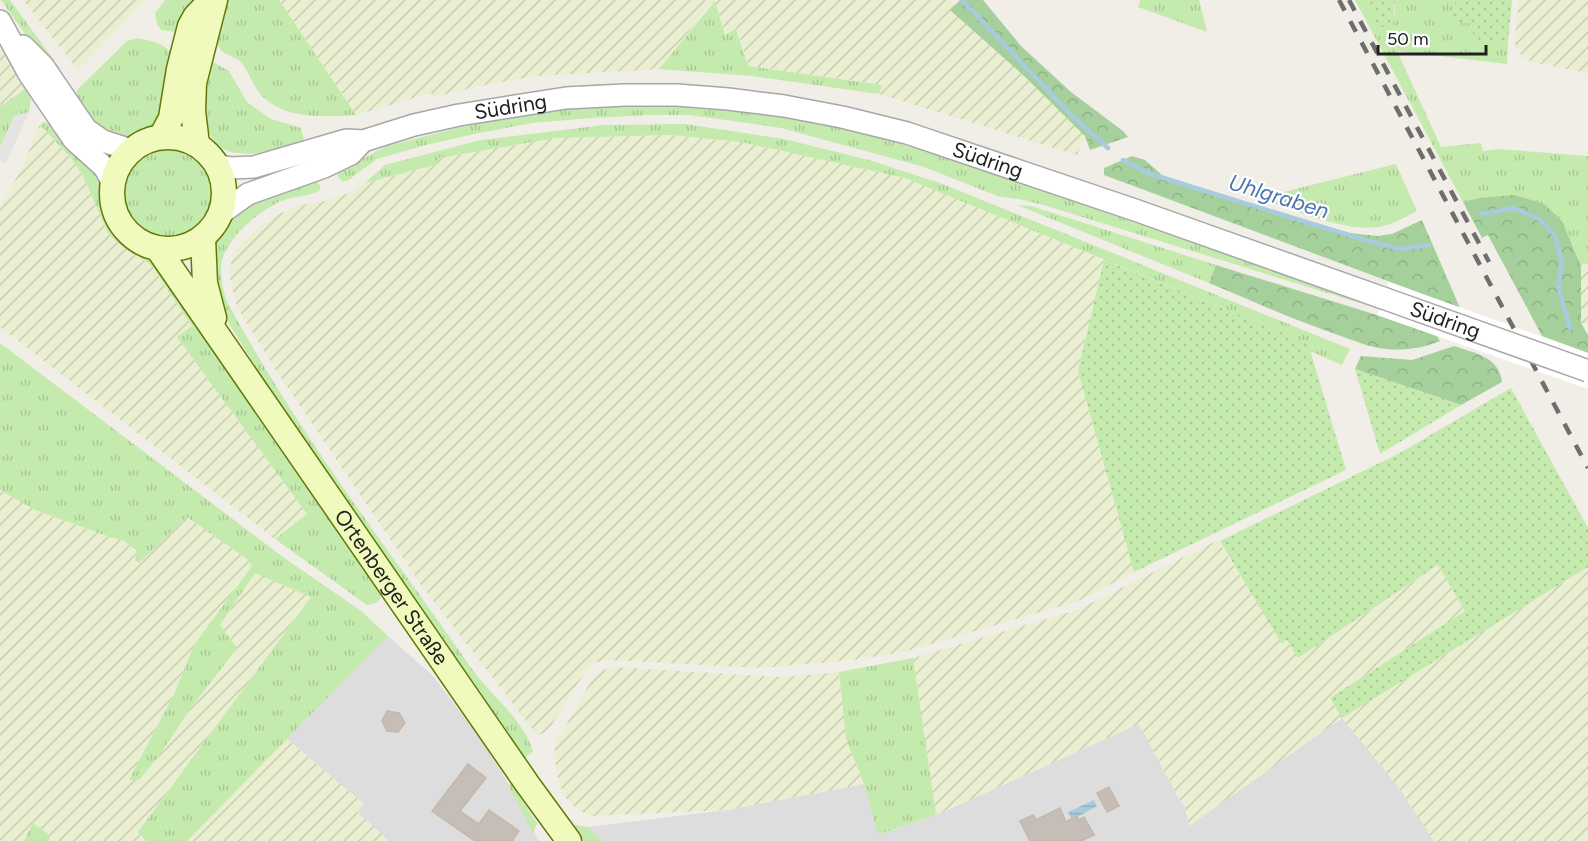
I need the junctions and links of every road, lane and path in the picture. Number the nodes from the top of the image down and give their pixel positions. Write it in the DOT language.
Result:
graph roads {
  1 [pos="213,0"];
  2 [pos="3,25"];
  3 [pos="161,137"];
  4 [pos="363,141"];
  5 [pos="197,144"];
  6 [pos="131,150"];
  7 [pos="217,165"];
  8 [pos="112,181"];
  9 [pos="220,214"];
  10 [pos="202,238"];
  11 [pos="158,249"];
  12 [pos="218,332"];
  13 [pos="1588,371"];
  14 [pos="569,841"];
  1 -- 3 [label="main road"];
  1 -- 5 [label="main road"];
  2 -- 6 [label="street"];
  2 -- 8 [label="street"];
  3 -- 5 [label="main road"];
  3 -- 6 [label="main road"];
  4 -- 7 [label="street, Südring"];
  4 -- 9 [label="street, Südring"];
  4 -- 13 [label="street, Südring, bridge"];
  5 -- 7 [label="main road"];
  6 -- 8 [label="main road"];
  7 -- 9 [label="main road"];
  8 -- 11 [label="main road"];
  9 -- 10 [label="main road"];
  10 -- 11 [label="main road"];
  10 -- 12 [label="main road, Ortenberger Straße"];
  11 -- 12 [label="main road, Ortenberger Straße"];
  12 -- 14 [label="main road, Ortenberger Straße"];
}
